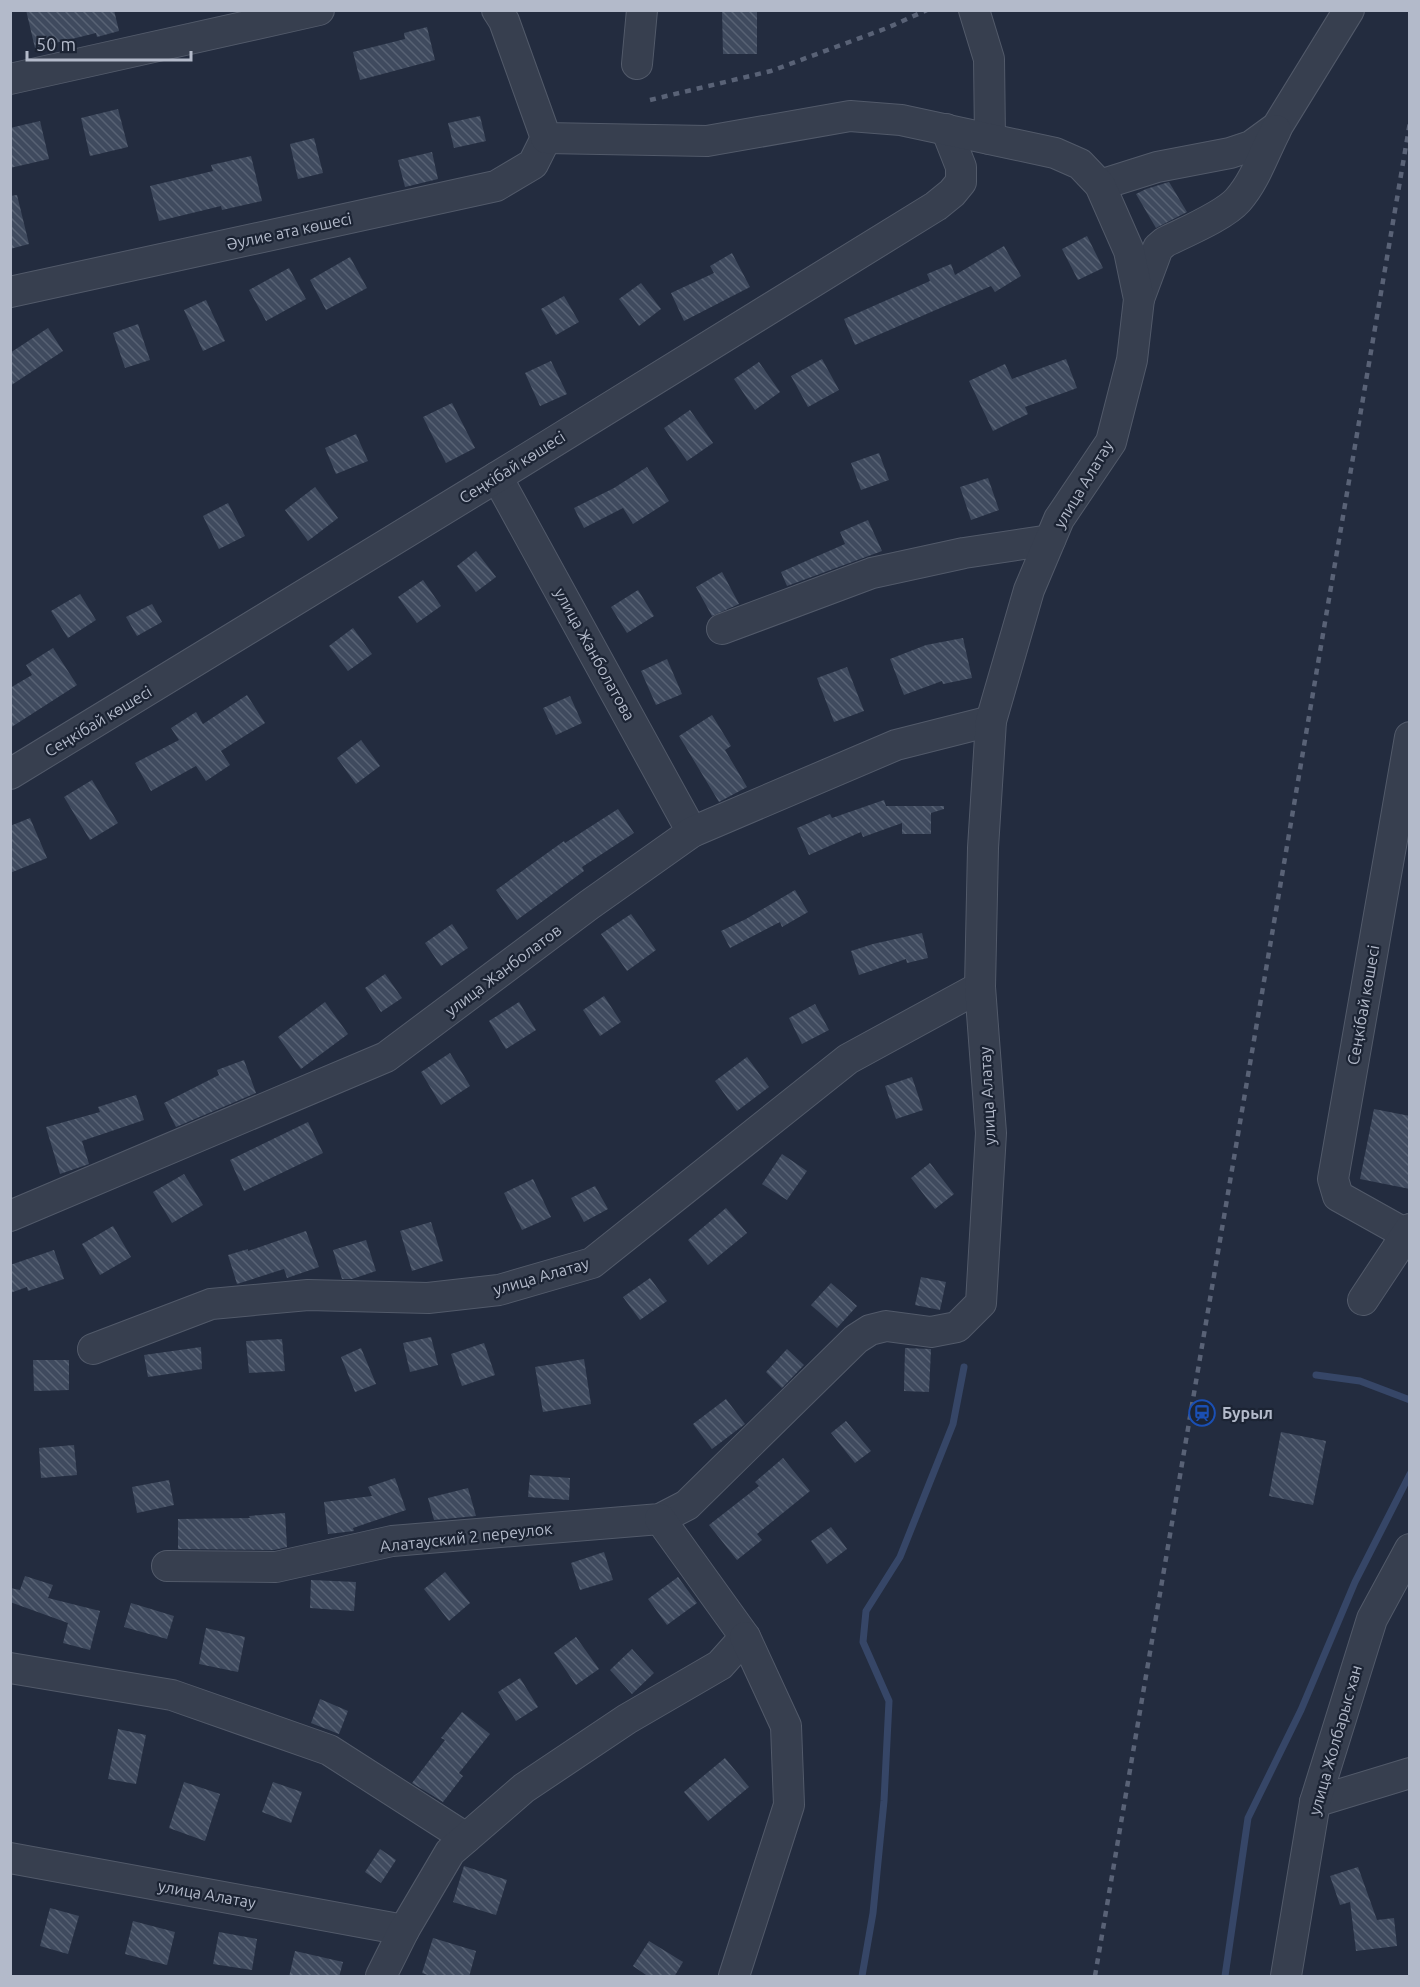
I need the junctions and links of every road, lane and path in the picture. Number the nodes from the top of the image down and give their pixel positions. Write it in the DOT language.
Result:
graph roads {
  1 [pos="318,10"];
  2 [pos="497,10"];
  3 [pos="642,10"];
  4 [pos="974,10"];
  5 [pos="1349,10"];
  6 [pos="637,64"];
  7 [pos="10,79"];
  8 [pos="1277,127"];
  9 [pos="946,129"];
  10 [pos="546,138"];
  11 [pos="990,139"];
  12 [pos="1100,185"];
  13 [pos="10,292"];
  14 [pos="1139,299"];
  15 [pos="497,477"];
  16 [pos="1050,540"];
  17 [pos="722,629"];
  18 [pos="991,721"];
  19 [pos="1410,737"];
  20 [pos="10,774"];
  21 [pos="692,832"];
  22 [pos="981,987"];
  23 [pos="10,1216"];
  24 [pos="1408,1232"];
  25 [pos="1364,1300"];
  26 [pos="93,1349"];
  27 [pos="660,1519"];
  28 [pos="1410,1549"];
  29 [pos="167,1566"];
  30 [pos="745,1637"];
  31 [pos="10,1668"];
  32 [pos="1410,1773"];
  33 [pos="1315,1802"];
  34 [pos="466,1838"];
  35 [pos="10,1858"];
  36 [pos="404,1930"];
  37 [pos="381,1977"];
  38 [pos="734,1977"];
  39 [pos="1286,1977"];
  1 -- 7 [label="street"];
  2 -- 10 [label="street"];
  3 -- 6 [label="street"];
  4 -- 11 [label="street"];
  5 -- 8 [label="street"];
  8 -- 12 [label="street"];
  8 -- 14 [label="street"];
  9 -- 10 [label="street, улица Алатау"];
  9 -- 11 [label="street, улица Алатау"];
  9 -- 15 [label="street, Сеңкібай көшесі"];
  10 -- 13 [label="street, Әулие ата көшесі"];
  11 -- 12 [label="street, улица Алатау"];
  12 -- 14 [label="street, улица Алатау"];
  14 -- 16 [label="street, улица Алатау"];
  15 -- 20 [label="street, Сеңкібай көшесі"];
  15 -- 21 [label="street, улица Жанболатова"];
  16 -- 17 [label="street"];
  16 -- 18 [label="street, улица Алатау"];
  18 -- 21 [label="street, улица Жанболатов"];
  18 -- 22 [label="street, улица Алатау"];
  19 -- 24 [label="street, Сеңкібай көшесі"];
  21 -- 23 [label="street, улица Жанболатов"];
  22 -- 26 [label="street, улица Алатау"];
  22 -- 27 [label="street, улица Алатау"];
  24 -- 25 [label="street"];
  27 -- 29 [label="street, Алатауский 2 переулок"];
  27 -- 30 [label="street"];
  28 -- 33 [label="street, улица Жолбарыс хан"];
  30 -- 34 [label="street"];
  30 -- 38 [label="street"];
  31 -- 34 [label="street"];
  32 -- 33 [label="street"];
  33 -- 39 [label="street, улица Жолбарыс хан"];
  34 -- 36 [label="street"];
  35 -- 36 [label="street, улица Алатау"];
  36 -- 37 [label="street"];
}
